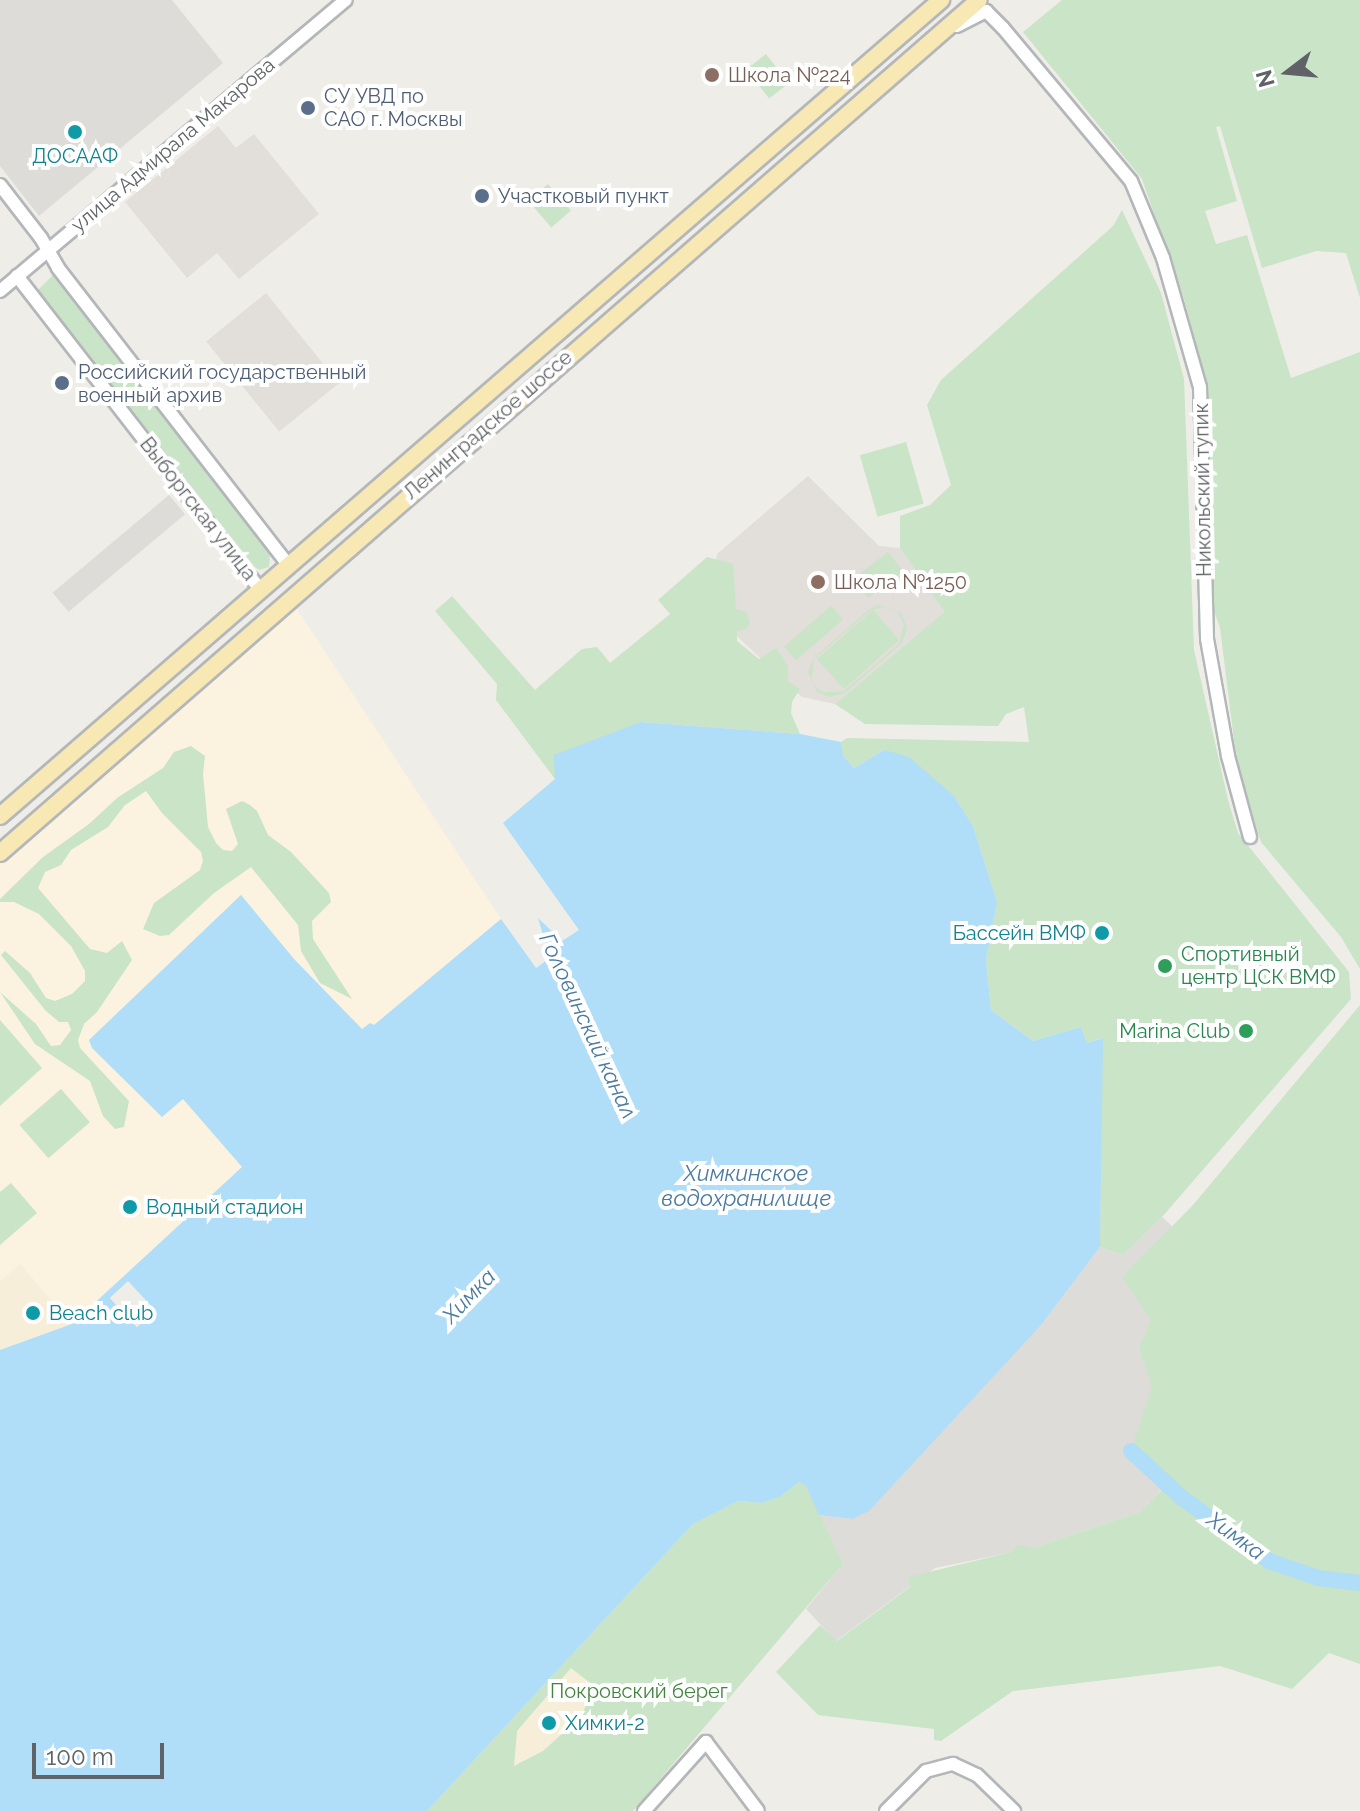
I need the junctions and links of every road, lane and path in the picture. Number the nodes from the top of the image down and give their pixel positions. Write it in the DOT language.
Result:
graph roads {
  1 [pos="346,0"];
  2 [pos="941,0"];
  3 [pos="982,6"];
  4 [pos="929,7"];
  5 [pos="0,185"];
  6 [pos="48,249"];
  7 [pos="17,276"];
  8 [pos="0,291"];
  9 [pos="288,565"];
  10 [pos="261,590"];
  11 [pos="0,816"];
  12 [pos="1250,837"];
  13 [pos="0,853"];
  14 [pos="644,1811"];
  15 [pos="758,1811"];
  16 [pos="886,1811"];
  17 [pos="1014,1811"];
  1 -- 6 [label="street, улица Адмирала Макарова"];
  2 -- 4 [label="main road, Ленинградское шоссе"];
  3 -- 12 [label="street, Никольский тупик"];
  3 -- 13 [label="main road, Ленинградское шоссе"];
  4 -- 9 [label="main road, Ленинградское шоссе"];
  5 -- 6 [label="street, Выборгская улица"];
  6 -- 7 [label="street, улица Адмирала Макарова"];
  6 -- 9 [label="street, Выборгская улица"];
  7 -- 8 [label="street, улица Адмирала Макарова"];
  7 -- 10 [label="street, Выборгская улица"];
  9 -- 10 [label="main road, Ленинградское шоссе"];
  10 -- 11 [label="main road, Ленинградское шоссе"];
  14 -- 15 [label="street"];
  16 -- 17 [label="street"];
}
